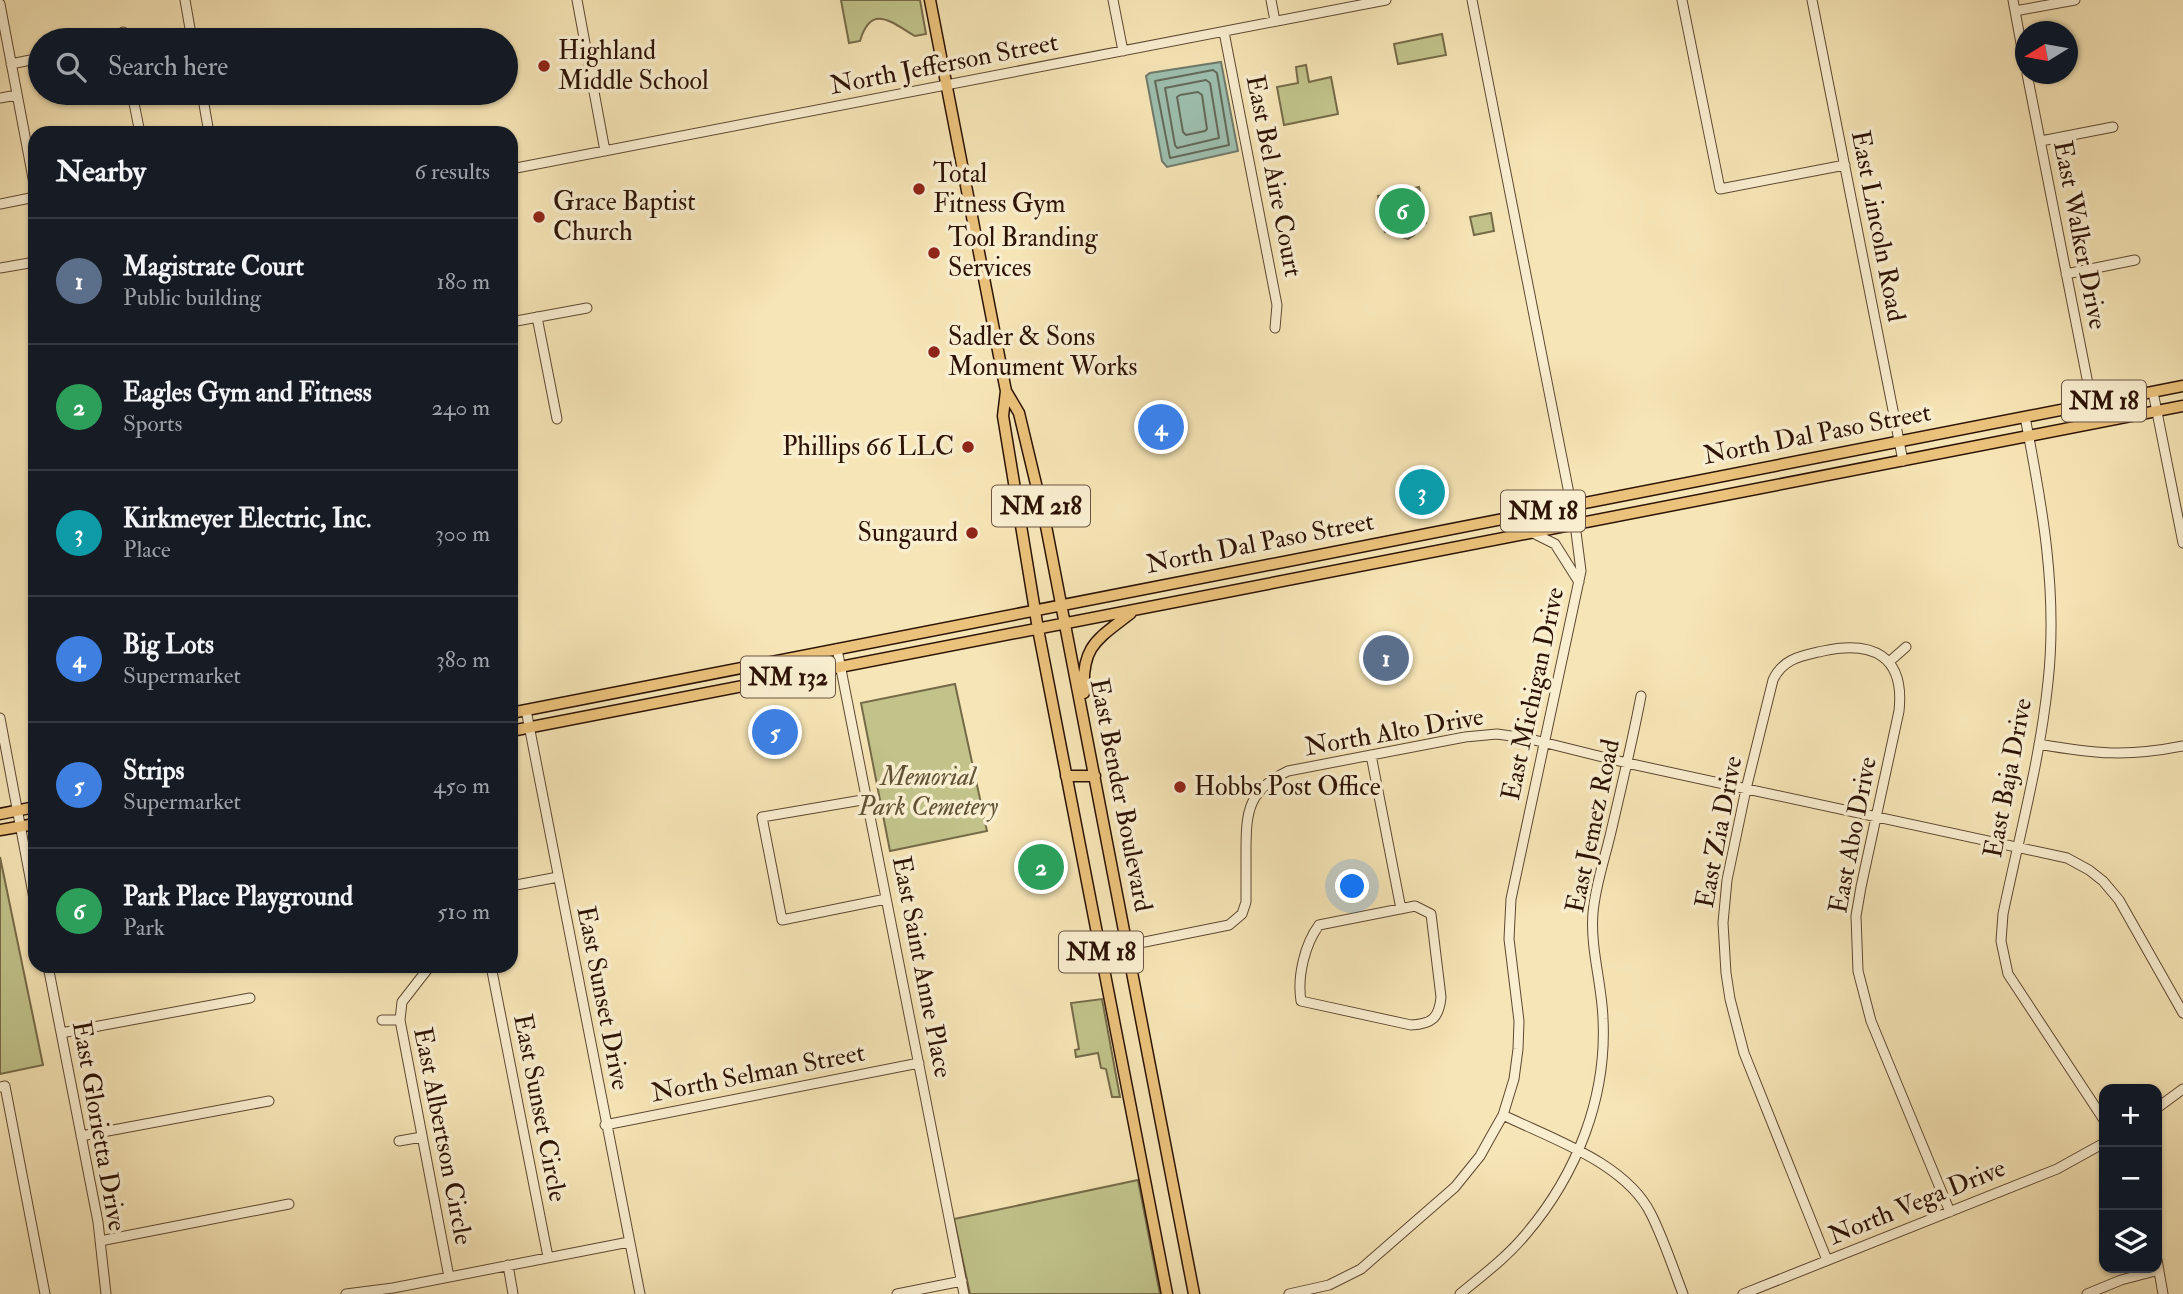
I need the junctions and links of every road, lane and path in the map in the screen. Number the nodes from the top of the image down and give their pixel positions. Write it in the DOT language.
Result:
graph roads {
  1 [pos="185,0"];
  2 [pos="577,0"];
  3 [pos="930,0"];
  4 [pos="1113,0"];
  5 [pos="1271,0"];
  6 [pos="1386,0"];
  7 [pos="1472,0"];
  8 [pos="1682,0"];
  9 [pos="1812,0"];
  10 [pos="2012,0"];
  11 [pos="2075,0"];
  12 [pos="0,4"];
  13 [pos="2015,11"];
  14 [pos="1275,21"];
  15 [pos="2017,21"];
  16 [pos="190,28"];
  17 [pos="1224,32"];
  18 [pos="1123,51"];
  19 [pos="28,60"];
  20 [pos="11,64"];
  21 [pos="2029,84"];
  22 [pos="947,86"];
  23 [pos="17,95"];
  24 [pos="0,98"];
  25 [pos="134,105"];
  26 [pos="204,105"];
  27 [pos="139,126"];
  28 [pos="208,126"];
  29 [pos="2113,127"];
  30 [pos="2041,141"];
  31 [pos="605,151"];
  32 [pos="28,152"];
  33 [pos="1845,165"];
  34 [pos="518,168"];
  35 [pos="28,198"];
  36 [pos="0,204"];
  37 [pos="2135,260"];
  38 [pos="28,263"];
  39 [pos="0,268"];
  40 [pos="2066,274"];
  41 [pos="587,308"];
  42 [pos="537,317"];
  43 [pos="518,321"];
  44 [pos="1275,328"];
  45 [pos="2183,386"];
  46 [pos="1006,391"];
  47 [pos="2153,391"];
  48 [pos="2092,404"];
  49 [pos="2183,406"];
  50 [pos="2157,411"];
  51 [pos="2025,417"];
  52 [pos="557,419"];
  53 [pos="2028,436"];
  54 [pos="1899,441"];
  55 [pos="1903,461"];
  56 [pos="1571,506"];
  57 [pos="1575,524"];
  58 [pos="1531,533"];
  59 [pos="2183,543"];
  60 [pos="1580,583"];
  61 [pos="1060,605"];
  62 [pos="1035,610"];
  63 [pos="1136,610"];
  64 [pos="1064,624"];
  65 [pos="1038,629"];
  66 [pos="1906,647"];
  67 [pos="837,649"];
  68 [pos="1889,662"];
  69 [pos="841,667"];
  70 [pos="1641,696"];
  71 [pos="1081,706"];
  72 [pos="526,710"];
  73 [pos="518,712"];
  74 [pos="0,718"];
  75 [pos="529,727"];
  76 [pos="518,729"];
  77 [pos="1544,742"];
  78 [pos="2039,744"];
  79 [pos="2183,746"];
  80 [pos="1371,755"];
  81 [pos="1628,763"];
  82 [pos="1066,776"];
  83 [pos="1095,776"];
  84 [pos="1746,789"];
  85 [pos="868,799"];
  86 [pos="28,809"];
  87 [pos="18,811"];
  88 [pos="0,814"];
  89 [pos="1876,818"];
  90 [pos="28,825"];
  91 [pos="20,827"];
  92 [pos="0,830"];
  93 [pos="2017,847"];
  94 [pos="28,868"];
  95 [pos="558,877"];
  96 [pos="518,885"];
  97 [pos="887,899"];
  98 [pos="1401,909"];
  99 [pos="1127,946"];
  100 [pos="1100,951"];
  101 [pos="49,973"];
  102 [pos="425,973"];
  103 [pos="492,973"];
  104 [pos="250,998"];
  105 [pos="2183,1013"];
  106 [pos="382,1020"];
  107 [pos="400,1020"];
  108 [pos="61,1033"];
  109 [pos="919,1063"];
  110 [pos="3,1087"];
  111 [pos="2183,1089"];
  112 [pos="269,1101"];
  113 [pos="2162,1104"];
  114 [pos="2099,1113"];
  115 [pos="1503,1115"];
  116 [pos="606,1125"];
  117 [pos="81,1136"];
  118 [pos="422,1137"];
  119 [pos="400,1141"];
  120 [pos="2099,1146"];
  121 [pos="1579,1152"];
  122 [pos="289,1204"];
  123 [pos="1950,1212"];
  124 [pos="100,1241"];
  125 [pos="629,1242"];
  126 [pos="548,1258"];
  127 [pos="1827,1260"];
  128 [pos="508,1265"];
  129 [pos="2138,1273"];
  130 [pos="2159,1273"];
  131 [pos="449,1277"];
  132 [pos="962,1281"];
  133 [pos="381,1291"];
  134 [pos="45,1294"];
  135 [pos="106,1294"];
  136 [pos="346,1294"];
  137 [pos="513,1294"];
  138 [pos="640,1294"];
  139 [pos="897,1294"];
  140 [pos="964,1294"];
  141 [pos="1167,1294"];
  142 [pos="1194,1294"];
  143 [pos="1289,1294"];
  144 [pos="1460,1294"];
  145 [pos="1683,1294"];
  146 [pos="1743,1294"];
  147 [pos="2087,1294"];
  148 [pos="2163,1294"];
  1 -- 16 [label="street"];
  2 -- 31 [label="street"];
  3 -- 22 [label="main road, East Bender Boulevard / NM 218"];
  4 -- 18 [label="street"];
  5 -- 14 [label="street"];
  6 -- 14 [label="street, North Jefferson Street"];
  7 -- 56 [label="street, East Michigan Drive"];
  8 -- 33 [label="street"];
  9 -- 33 [label="street, East Lincoln Road"];
  10 -- 13 [label="street"];
  11 -- 13 [label="street"];
  12 -- 20 [label="street"];
  13 -- 15 [label="street"];
  14 -- 17 [label="street, North Jefferson Street"];
  17 -- 18 [label="street, North Jefferson Street"];
  17 -- 44 [label="street, East Bel Aire Court"];
  18 -- 22 [label="street, North Jefferson Street"];
  19 -- 20 [label="street"];
  20 -- 23 [label="street"];
  21 -- 30 [label="street, East Walker Drive"];
  22 -- 31 [label="street, North Jefferson Street"];
  22 -- 46 [label="main road, East Bender Boulevard / NM 218"];
  23 -- 24 [label="street"];
  23 -- 32 [label="street"];
  25 -- 27 [label="street"];
  26 -- 28 [label="street"];
  29 -- 30 [label="street"];
  30 -- 40 [label="street, East Walker Drive"];
  31 -- 34 [label="street, North Jefferson Street"];
  33 -- 54 [label="street, East Lincoln Road"];
  35 -- 36 [label="street"];
  37 -- 40 [label="street"];
  38 -- 39 [label="street"];
  40 -- 48 [label="street, East Walker Drive"];
  41 -- 42 [label="street"];
  42 -- 43 [label="street"];
  42 -- 52 [label="street"];
  45 -- 47 [label="main road, North Dal Paso Street / NM 18"];
  46 -- 61 [label="main road, East Bender Boulevard / NM 218"];
  46 -- 62 [label="main road, East Bender Boulevard"];
  47 -- 48 [label="main road, North Dal Paso Street / NM 18"];
  47 -- 50 [label="street"];
  48 -- 51 [label="main road, North Dal Paso Street / NM 18"];
  49 -- 50 [label="main road, North Dal Paso Street / NM 18"];
  50 -- 53 [label="main road, North Dal Paso Street / NM 18"];
  50 -- 59 [label="street"];
  51 -- 53 [label="street, East Baja Drive"];
  51 -- 54 [label="main road, North Dal Paso Street / NM 18"];
  53 -- 55 [label="main road, North Dal Paso Street / NM 18"];
  53 -- 78 [label="street, East Baja Drive"];
  54 -- 55 [label="street, East Lincoln Road"];
  54 -- 56 [label="main road, North Dal Paso Street / NM 18"];
  55 -- 57 [label="main road, North Dal Paso Street / NM 18"];
  56 -- 57 [label="street, East Michigan Drive"];
  56 -- 61 [label="main road, North Dal Paso Street / NM 18"];
  57 -- 58 [label="main road, North Dal Paso Street / NM 18"];
  57 -- 60 [label="street, East Michigan Drive"];
  58 -- 60 [label="street"];
  58 -- 63 [label="main road, North Dal Paso Street / NM 18"];
  60 -- 77 [label="street, East Michigan Drive"];
  61 -- 62 [label="main road, North Dal Paso Street / NM 132"];
  61 -- 64 [label="main road, East Bender Boulevard / NM 218"];
  62 -- 65 [label="main road, East Bender Boulevard / NM 18"];
  62 -- 67 [label="main road, North Dal Paso Street / NM 132"];
  63 -- 64 [label="main road, North Dal Paso Street / NM 18"];
  63 -- 71 [label="main road"];
  64 -- 65 [label="main road, North Dal Paso Street / NM 132"];
  64 -- 71 [label="main road, East Bender Boulevard / NM 18"];
  65 -- 69 [label="main road, North Dal Paso Street / NM 132"];
  65 -- 82 [label="main road, East Bender Boulevard / NM 18"];
  66 -- 68 [label="street"];
  67 -- 69 [label="street, East Saint Anne Place"];
  67 -- 72 [label="main road, North Dal Paso Street / NM 132"];
  68 -- 84 [label="street, East Zia Drive"];
  68 -- 89 [label="street, East Abo Drive"];
  69 -- 75 [label="main road, North Dal Paso Street / NM 132"];
  69 -- 85 [label="street, East Saint Anne Place"];
  70 -- 81 [label="street, East Jemez Road"];
  71 -- 83 [label="main road, East Bender Boulevard / NM 18"];
  72 -- 73 [label="main road, North Dal Paso Street / NM 132"];
  72 -- 75 [label="street, East Sunset Drive"];
  74 -- 87 [label="street"];
  75 -- 76 [label="main road, North Dal Paso Street / NM 132"];
  75 -- 95 [label="street, East Sunset Drive"];
  77 -- 80 [label="street, North Alto Drive"];
  77 -- 81 [label="street, North Alto Drive"];
  77 -- 115 [label="street, East Michigan Drive"];
  78 -- 79 [label="street"];
  78 -- 93 [label="street, East Baja Drive"];
  80 -- 98 [label="street"];
  80 -- 99 [label="street, North Alto Drive"];
  81 -- 84 [label="street, North Alto Drive"];
  81 -- 121 [label="street, East Jemez Road"];
  82 -- 83 [label="main road"];
  82 -- 100 [label="main road, East Bender Boulevard / NM 18"];
  83 -- 99 [label="main road, East Bender Boulevard / NM 18"];
  84 -- 89 [label="street, North Alto Drive"];
  84 -- 127 [label="street, East Zia Drive"];
  85 -- 97 [label="street, East Saint Anne Place"];
  85 -- 97 [label="street"];
  86 -- 87 [label="main road"];
  87 -- 88 [label="main road"];
  87 -- 91 [label="street"];
  89 -- 93 [label="street, North Alto Drive"];
  89 -- 123 [label="street, East Abo Drive"];
  90 -- 91 [label="main road"];
  91 -- 92 [label="main road"];
  91 -- 94 [label="street"];
  93 -- 105 [label="street, North Alto Drive"];
  93 -- 114 [label="street, East Baja Drive"];
  95 -- 96 [label="street"];
  95 -- 116 [label="street, East Sunset Drive"];
  97 -- 109 [label="street, East Saint Anne Place"];
  98 -- 98 [label="street"];
  99 -- 100 [label="street, North Alto Drive"];
  99 -- 142 [label="main road, East Bender Boulevard / NM 18"];
  100 -- 141 [label="main road, East Bender Boulevard / NM 18"];
  101 -- 108 [label="street, East Glorietta Drive"];
  102 -- 107 [label="street"];
  103 -- 126 [label="street, East Sunset Circle"];
  104 -- 108 [label="street"];
  106 -- 107 [label="street, East Albertson Circle"];
  107 -- 118 [label="street, East Albertson Circle"];
  108 -- 117 [label="street, East Glorietta Drive"];
  109 -- 116 [label="street, North Selman Street"];
  109 -- 132 [label="street, East Saint Anne Place"];
  110 -- 134 [label="street"];
  111 -- 113 [label="street"];
  112 -- 117 [label="street"];
  115 -- 121 [label="street"];
  115 -- 143 [label="street, East Michigan Drive"];
  116 -- 125 [label="street, East Sunset Drive"];
  117 -- 124 [label="street, East Glorietta Drive"];
  118 -- 119 [label="street"];
  118 -- 131 [label="street, East Albertson Circle"];
  120 -- 123 [label="street, North Vega Drive"];
  121 -- 144 [label="street, East Jemez Road"];
  121 -- 145 [label="street"];
  122 -- 124 [label="street"];
  123 -- 127 [label="street, North Vega Drive"];
  124 -- 135 [label="street, East Glorietta Drive"];
  125 -- 126 [label="street"];
  125 -- 138 [label="street, East Sunset Drive"];
  126 -- 128 [label="street"];
  127 -- 146 [label="street, North Vega Drive"];
  128 -- 131 [label="street"];
  128 -- 137 [label="street"];
  129 -- 147 [label="street"];
  130 -- 148 [label="street"];
  131 -- 133 [label="street"];
  132 -- 139 [label="street"];
  132 -- 140 [label="street, East Saint Anne Place"];
  133 -- 136 [label="street"];
}
